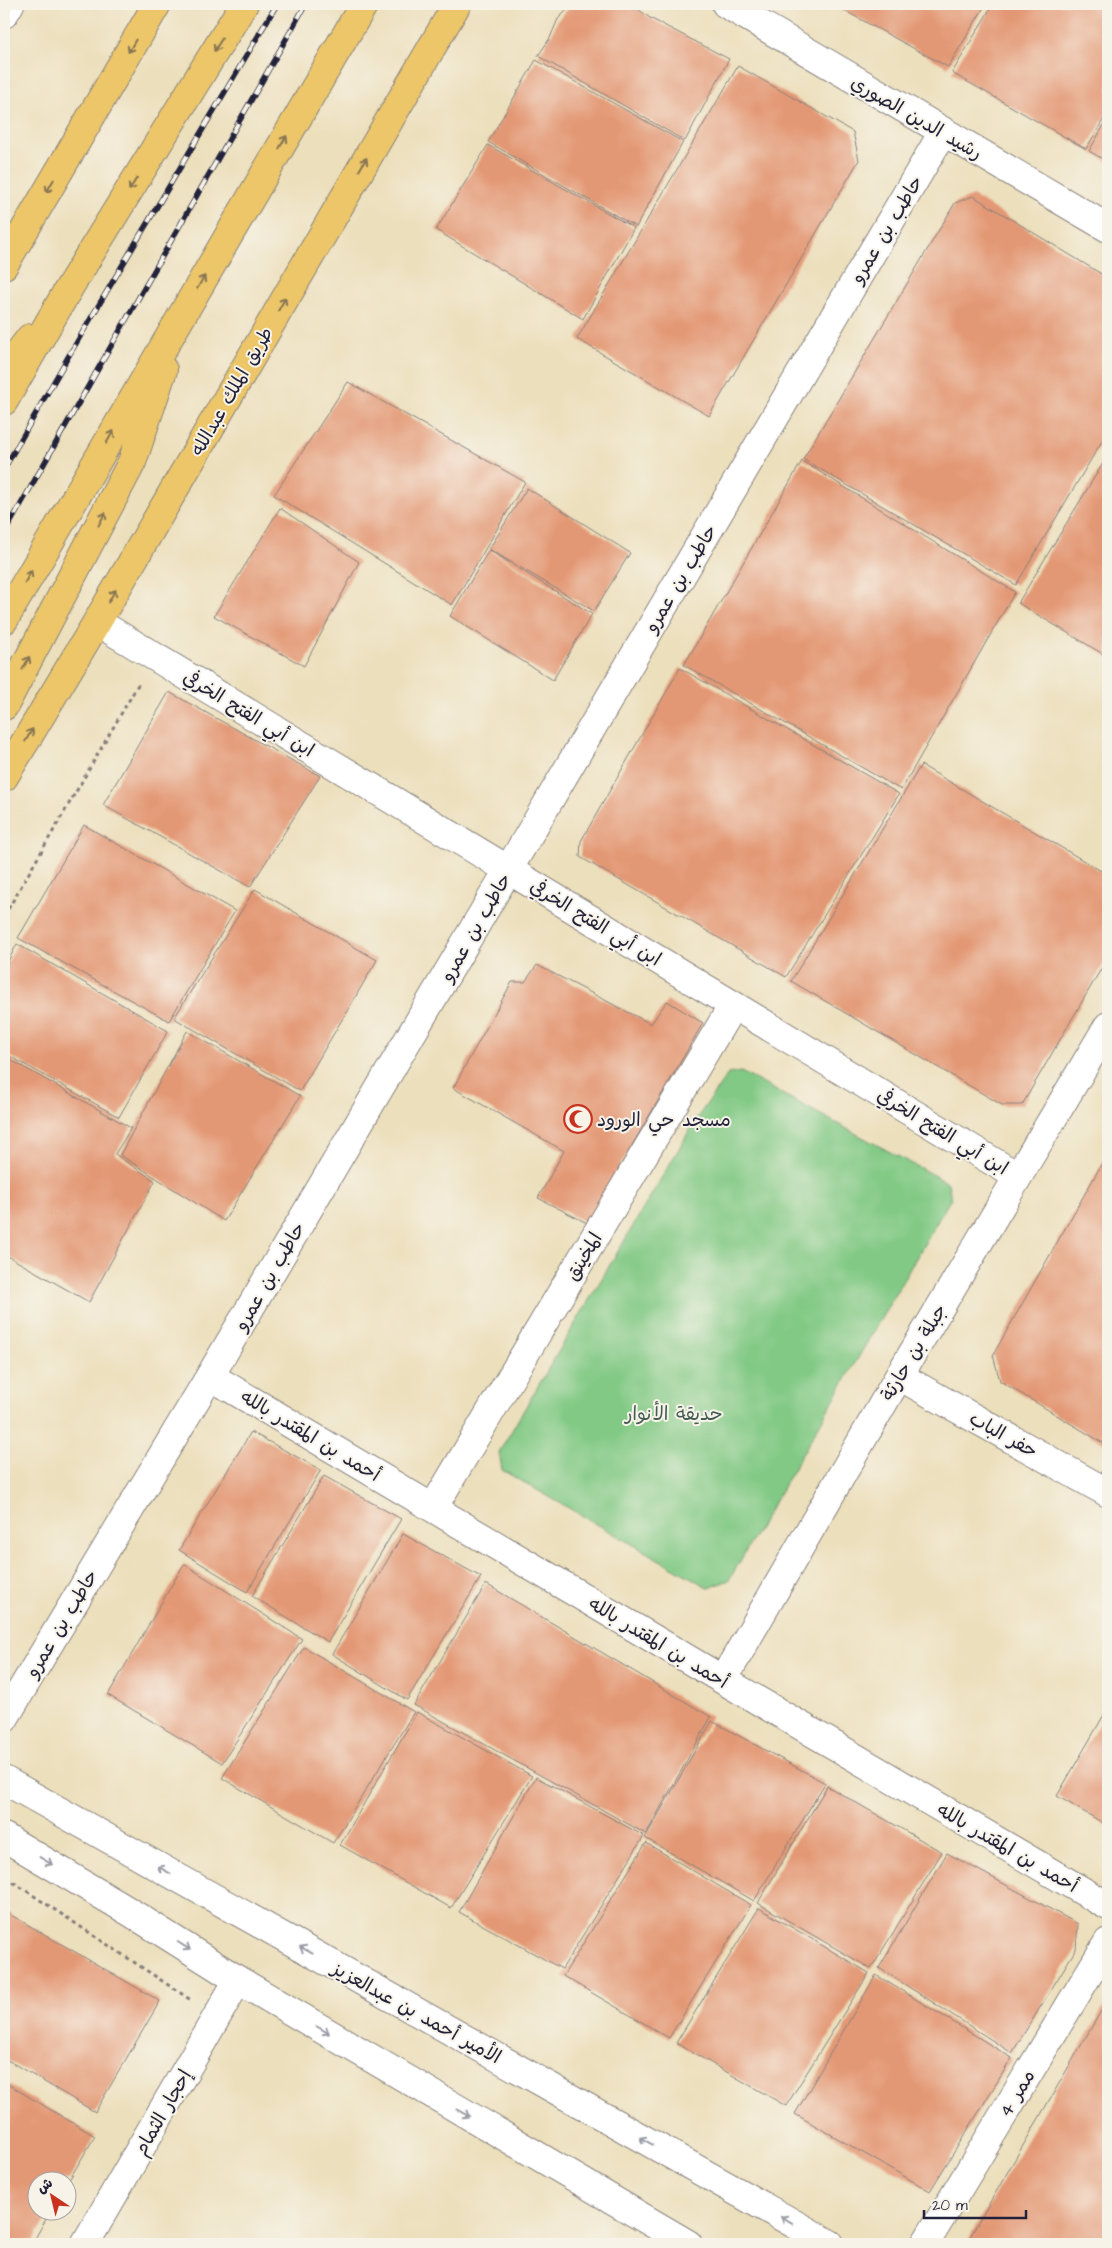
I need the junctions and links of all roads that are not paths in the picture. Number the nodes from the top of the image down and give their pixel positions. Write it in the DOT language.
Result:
graph roads {
  1 [pos="10,4"];
  2 [pos="157,4"];
  3 [pos="244,4"];
  4 [pos="364,4"];
  5 [pos="456,4"];
  6 [pos="726,4"];
  7 [pos="4,14"];
  8 [pos="943,132"];
  9 [pos="1108,228"];
  10 [pos="4,265"];
  11 [pos="69,288"];
  12 [pos="180,317"];
  13 [pos="4,372"];
  14 [pos="4,401"];
  15 [pos="4,620"];
  16 [pos="97,622"];
  17 [pos="4,706"];
  18 [pos="4,777"];
  19 [pos="508,870"];
  20 [pos="733,1005"];
  21 [pos="1108,1026"];
  22 [pos="1018,1176"];
  23 [pos="210,1376"];
  24 [pos="899,1376"];
  25 [pos="1108,1493"];
  26 [pos="433,1508"];
  27 [pos="722,1680"];
  28 [pos="4,1720"];
  29 [pos="4,1780"];
  30 [pos="4,1837"];
  31 [pos="1108,1906"];
  32 [pos="1108,1942"];
  33 [pos="238,1980"];
  34 [pos="85,2244"];
  35 [pos="688,2244"];
  36 [pos="830,2244"];
  37 [pos="925,2244"];
  1 -- 7 [label="street"];
  2 -- 10 [label="main road, one-way"];
  3 -- 11 [label="main road, one-way"];
  12 -- 4 [label="main road, one-way"];
  16 -- 5 [label="main road, طريق الملك عبدالله, one-way"];
  6 -- 8 [label="street, رشيد الدين الصوري"];
  8 -- 9 [label="street, رشيد الدين الصوري"];
  8 -- 19 [label="street, حاطب بن عمرو"];
  11 -- 13 [label="main road"];
  11 -- 14 [label="main road"];
  15 -- 12 [label="main road, one-way"];
  17 -- 12 [label="main road, one-way"];
  18 -- 16 [label="main road, طريق الملك عبدالله, one-way"];
  16 -- 19 [label="street, ابن أبي الفتح الخرفي"];
  19 -- 20 [label="street, ابن أبي الفتح الخرفي"];
  19 -- 23 [label="street, حاطب بن عمرو"];
  20 -- 22 [label="street, ابن أبي الفتح الخرفي"];
  20 -- 26 [label="street, المخينق"];
  21 -- 22 [label="street, جبلة بن حارثة"];
  22 -- 24 [label="street, جبلة بن حارثة"];
  23 -- 26 [label="street, أحمد بن المقتدر بالله"];
  23 -- 28 [label="street, حاطب بن عمرو"];
  24 -- 25 [label="street, حفر الباب"];
  24 -- 27 [label="street, جبلة بن حارثة"];
  26 -- 27 [label="street, أحمد بن المقتدر بالله"];
  27 -- 31 [label="street, أحمد بن المقتدر بالله"];
  36 -- 29 [label="street, الأمير أحمد بن عبدالعزيز, one-way"];
  30 -- 33 [label="street, one-way"];
  32 -- 37 [label="street, ممر 4"];
  33 -- 34 [label="street, إحجار الثمام"];
  33 -- 35 [label="street, one-way"];
}
